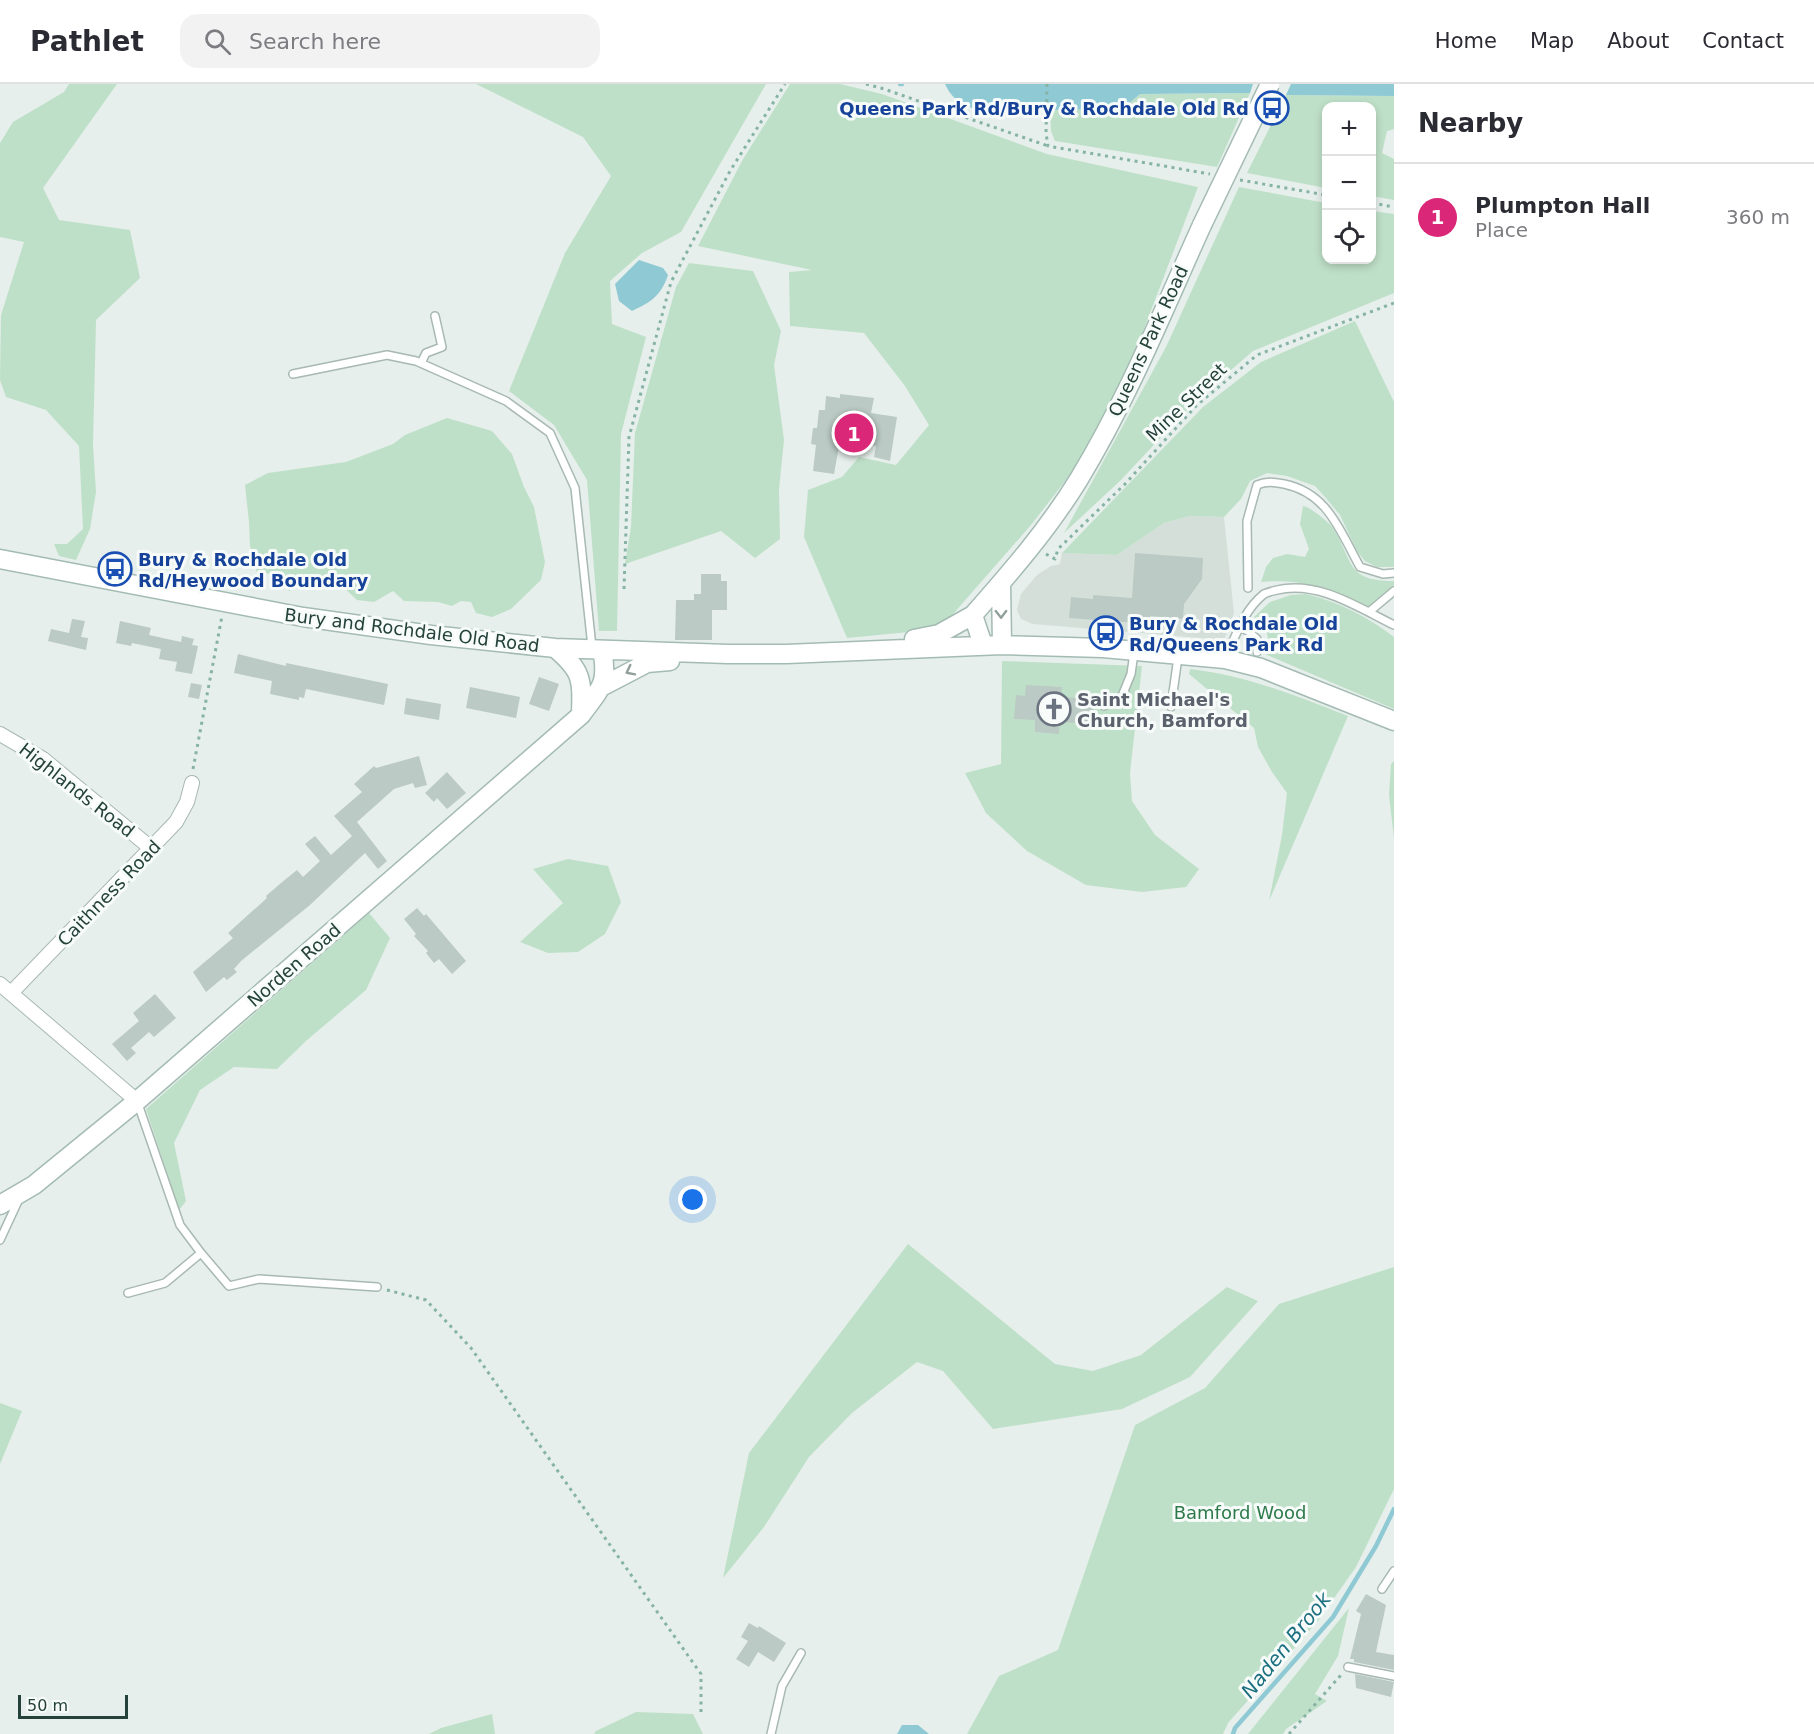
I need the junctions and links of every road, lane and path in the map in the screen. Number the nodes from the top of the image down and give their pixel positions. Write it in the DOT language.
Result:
graph roads {
  1 [pos="784,84"];
  2 [pos="866,84"];
  3 [pos="1047,84"];
  4 [pos="1270,84"];
  5 [pos="1048,146"];
  6 [pos="1210,175"];
  7 [pos="1234,179"];
  8 [pos="1322,194"];
  9 [pos="1376,204"];
  10 [pos="1394,207"];
  11 [pos="1394,303"];
  12 [pos="435,316"];
  13 [pos="421,363"];
  14 [pos="293,374"];
  15 [pos="1033,546"];
  16 [pos="0,559"];
  17 [pos="1394,573"];
  18 [pos="1001,583"];
  19 [pos="1248,588"];
  20 [pos="624,589"];
  21 [pos="1394,591"];
  22 [pos="225,604"];
  23 [pos="1369,612"];
  24 [pos="973,615"];
  25 [pos="1394,625"];
  26 [pos="1239,627"];
  27 [pos="992,645"];
  28 [pos="555,648"];
  29 [pos="597,650"];
  30 [pos="1135,651"];
  31 [pos="830,652"];
  32 [pos="1257,652"];
  33 [pos="728,654"];
  34 [pos="1178,654"];
  35 [pos="1225,659"];
  36 [pos="603,686"];
  37 [pos="1104,706"];
  38 [pos="1172,707"];
  39 [pos="581,715"];
  40 [pos="1394,721"];
  41 [pos="0,734"];
  42 [pos="192,783"];
  43 [pos="152,849"];
  44 [pos="5,988"];
  45 [pos="137,1101"];
  46 [pos="21,1194"];
  47 [pos="0,1205"];
  48 [pos="0,1240"];
  49 [pos="201,1253"];
  50 [pos="377,1287"];
  51 [pos="128,1293"];
  52 [pos="1394,1571"];
  53 [pos="1382,1589"];
  54 [pos="801,1653"];
  55 [pos="1348,1667"];
  56 [pos="1394,1676"];
  57 [pos="701,1714"];
  58 [pos="771,1734"];
  59 [pos="1289,1734"];
  1 -- 20 [label="path"];
  2 -- 5 [label="path"];
  3 -- 5 [label="path"];
  4 -- 15 [label="street, Queens Park Road, bridge"];
  5 -- 6 [label="path"];
  7 -- 8 [label="path"];
  9 -- 10 [label="path"];
  11 -- 15 [label="path, Mine Street"];
  12 -- 13 [label="lane"];
  13 -- 14 [label="lane"];
  13 -- 29 [label="lane"];
  15 -- 18 [label="street, Queens Park Road"];
  16 -- 22 [label="street, Bury and Rochdale Old Road"];
  17 -- 19 [label="lane"];
  18 -- 24 [label="street, Queens Park Road"];
  18 -- 27 [label="street, one-way"];
  21 -- 23 [label="lane"];
  22 -- 28 [label="street, Bury and Rochdale Old Road"];
  22 -- 42 [label="path"];
  23 -- 25 [label="lane"];
  23 -- 26 [label="lane"];
  24 -- 27 [label="street"];
  24 -- 31 [label="street, Bury and Rochdale Old Road"];
  26 -- 32 [label="lane"];
  26 -- 35 [label="lane"];
  27 -- 30 [label="street, Bury and Rochdale Old Road"];
  27 -- 31 [label="street, Bury and Rochdale Old Road"];
  28 -- 29 [label="street, Bury and Rochdale Old Road"];
  28 -- 39 [label="street"];
  29 -- 33 [label="street, Bury and Rochdale Old Road"];
  29 -- 36 [label="street"];
  29 -- 39 [label="street"];
  30 -- 34 [label="street, Bury and Rochdale Old Road"];
  30 -- 37 [label="lane"];
  31 -- 33 [label="street, Bury and Rochdale Old Road"];
  33 -- 36 [label="street, one-way"];
  34 -- 35 [label="street, Bury and Rochdale Old Road"];
  34 -- 38 [label="lane"];
  35 -- 40 [label="street, Bury and Rochdale Old Road"];
  36 -- 39 [label="street, Norden Road"];
  39 -- 45 [label="street, Norden Road"];
  41 -- 43 [label="street, Highlands Road"];
  42 -- 43 [label="street, Caithness Road"];
  43 -- 44 [label="street, Caithness Road"];
  44 -- 45 [label="street"];
  45 -- 46 [label="street, Norden Road"];
  45 -- 49 [label="lane"];
  46 -- 47 [label="street, Norden Road"];
  46 -- 48 [label="lane"];
  49 -- 50 [label="lane"];
  49 -- 51 [label="lane"];
  50 -- 57 [label="path"];
  52 -- 53 [label="lane"];
  54 -- 58 [label="lane"];
  55 -- 56 [label="lane"];
  55 -- 59 [label="path"];
}
